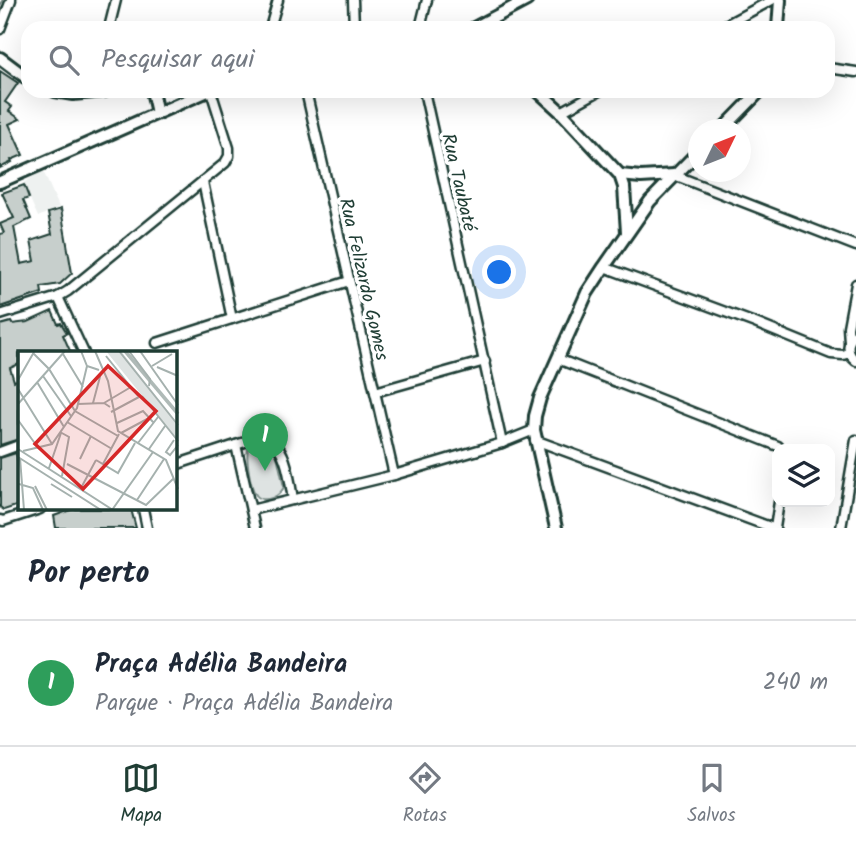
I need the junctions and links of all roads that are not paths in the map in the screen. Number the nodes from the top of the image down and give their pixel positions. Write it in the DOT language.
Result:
graph roads {
  1 [pos="11,0"];
  2 [pos="116,0"];
  3 [pos="278,0"];
  4 [pos="353,0"];
  5 [pos="427,0"];
  6 [pos="527,0"];
  7 [pos="772,0"];
  8 [pos="780,0"];
  9 [pos="111,21"];
  10 [pos="272,21"];
  11 [pos="354,21"];
  12 [pos="422,21"];
  13 [pos="487,21"];
  14 [pos="733,21"];
  15 [pos="778,21"];
  16 [pos="0,29"];
  17 [pos="0,58"];
  18 [pos="835,69"];
  19 [pos="856,72"];
  20 [pos="21,74"];
  21 [pos="154,98"];
  22 [pos="193,98"];
  23 [pos="212,98"];
  24 [pos="308,98"];
  25 [pos="426,98"];
  26 [pos="545,98"];
  27 [pos="587,98"];
  28 [pos="753,98"];
  29 [pos="157,113"];
  30 [pos="561,113"];
  31 [pos="733,119"];
  32 [pos="688,162"];
  33 [pos="620,175"];
  34 [pos="674,175"];
  35 [pos="0,182"];
  36 [pos="203,182"];
  37 [pos="627,233"];
  38 [pos="856,246"];
  39 [pos="604,267"];
  40 [pos="349,282"];
  41 [pos="856,284"];
  42 [pos="58,297"];
  43 [pos="852,308"];
  44 [pos="0,315"];
  45 [pos="232,319"];
  46 [pos="856,319"];
  47 [pos="856,334"];
  48 [pos="849,342"];
  49 [pos="157,344"];
  50 [pos="83,351"];
  51 [pos="849,353"];
  52 [pos="558,359"];
  53 [pos="485,361"];
  54 [pos="856,361"];
  55 [pos="375,392"];
  56 [pos="535,435"];
  57 [pos="856,440"];
  58 [pos="502,443"];
  59 [pos="773,444"];
  60 [pos="18,445"];
  61 [pos="236,445"];
  62 [pos="0,452"];
  63 [pos="177,464"];
  64 [pos="394,475"];
  65 [pos="293,500"];
  66 [pos="778,507"];
  67 [pos="37,510"];
  68 [pos="143,510"];
  69 [pos="251,510"];
  70 [pos="0,520"];
  71 [pos="147,528"];
  72 [pos="255,528"];
  73 [pos="556,528"];
  74 [pos="774,528"];
  75 [pos="841,528"];
  1 -- 16 [label="street"];
  2 -- 9 [label="street"];
  3 -- 10 [label="street"];
  4 -- 11 [label="street"];
  5 -- 12 [label="street"];
  6 -- 13 [label="street"];
  7 -- 14 [label="street"];
  8 -- 15 [label="street"];
  17 -- 20 [label="street"];
  18 -- 19 [label="street"];
  21 -- 29 [label="street"];
  22 -- 29 [label="street"];
  23 -- 36 [label="street"];
  24 -- 40 [label="street, Rua Felizardo Gomes"];
  25 -- 53 [label="street, Rua Taubaté"];
  26 -- 30 [label="street"];
  27 -- 30 [label="street"];
  28 -- 31 [label="street"];
  29 -- 35 [label="street"];
  30 -- 33 [label="street"];
  32 -- 34 [label="street"];
  33 -- 34 [label="street"];
  33 -- 37 [label="street"];
  34 -- 37 [label="street"];
  34 -- 38 [label="street"];
  36 -- 42 [label="street"];
  36 -- 45 [label="street"];
  37 -- 39 [label="street"];
  39 -- 51 [label="street"];
  39 -- 52 [label="street"];
  40 -- 45 [label="street"];
  40 -- 55 [label="street, Rua Felizardo Gomes"];
  41 -- 43 [label="street"];
  42 -- 44 [label="street"];
  42 -- 50 [label="street"];
  43 -- 46 [label="street"];
  43 -- 48 [label="street"];
  45 -- 49 [label="street"];
  47 -- 48 [label="street"];
  48 -- 51 [label="street"];
  51 -- 54 [label="street"];
  52 -- 56 [label="street"];
  52 -- 59 [label="street"];
  53 -- 55 [label="street"];
  53 -- 58 [label="street, Rua Taubaté"];
  55 -- 64 [label="street, Rua Felizardo Gomes"];
  56 -- 58 [label="street"];
  56 -- 73 [label="street"];
  56 -- 74 [label="street"];
  57 -- 75 [label="street"];
  58 -- 64 [label="street"];
  60 -- 62 [label="street"];
  61 -- 63 [label="street"];
  61 -- 65 [label="street"];
  61 -- 69 [label="street"];
  64 -- 65 [label="street"];
  65 -- 69 [label="street"];
  66 -- 74 [label="street"];
  67 -- 70 [label="street"];
  68 -- 71 [label="street"];
  69 -- 72 [label="street"];
}
